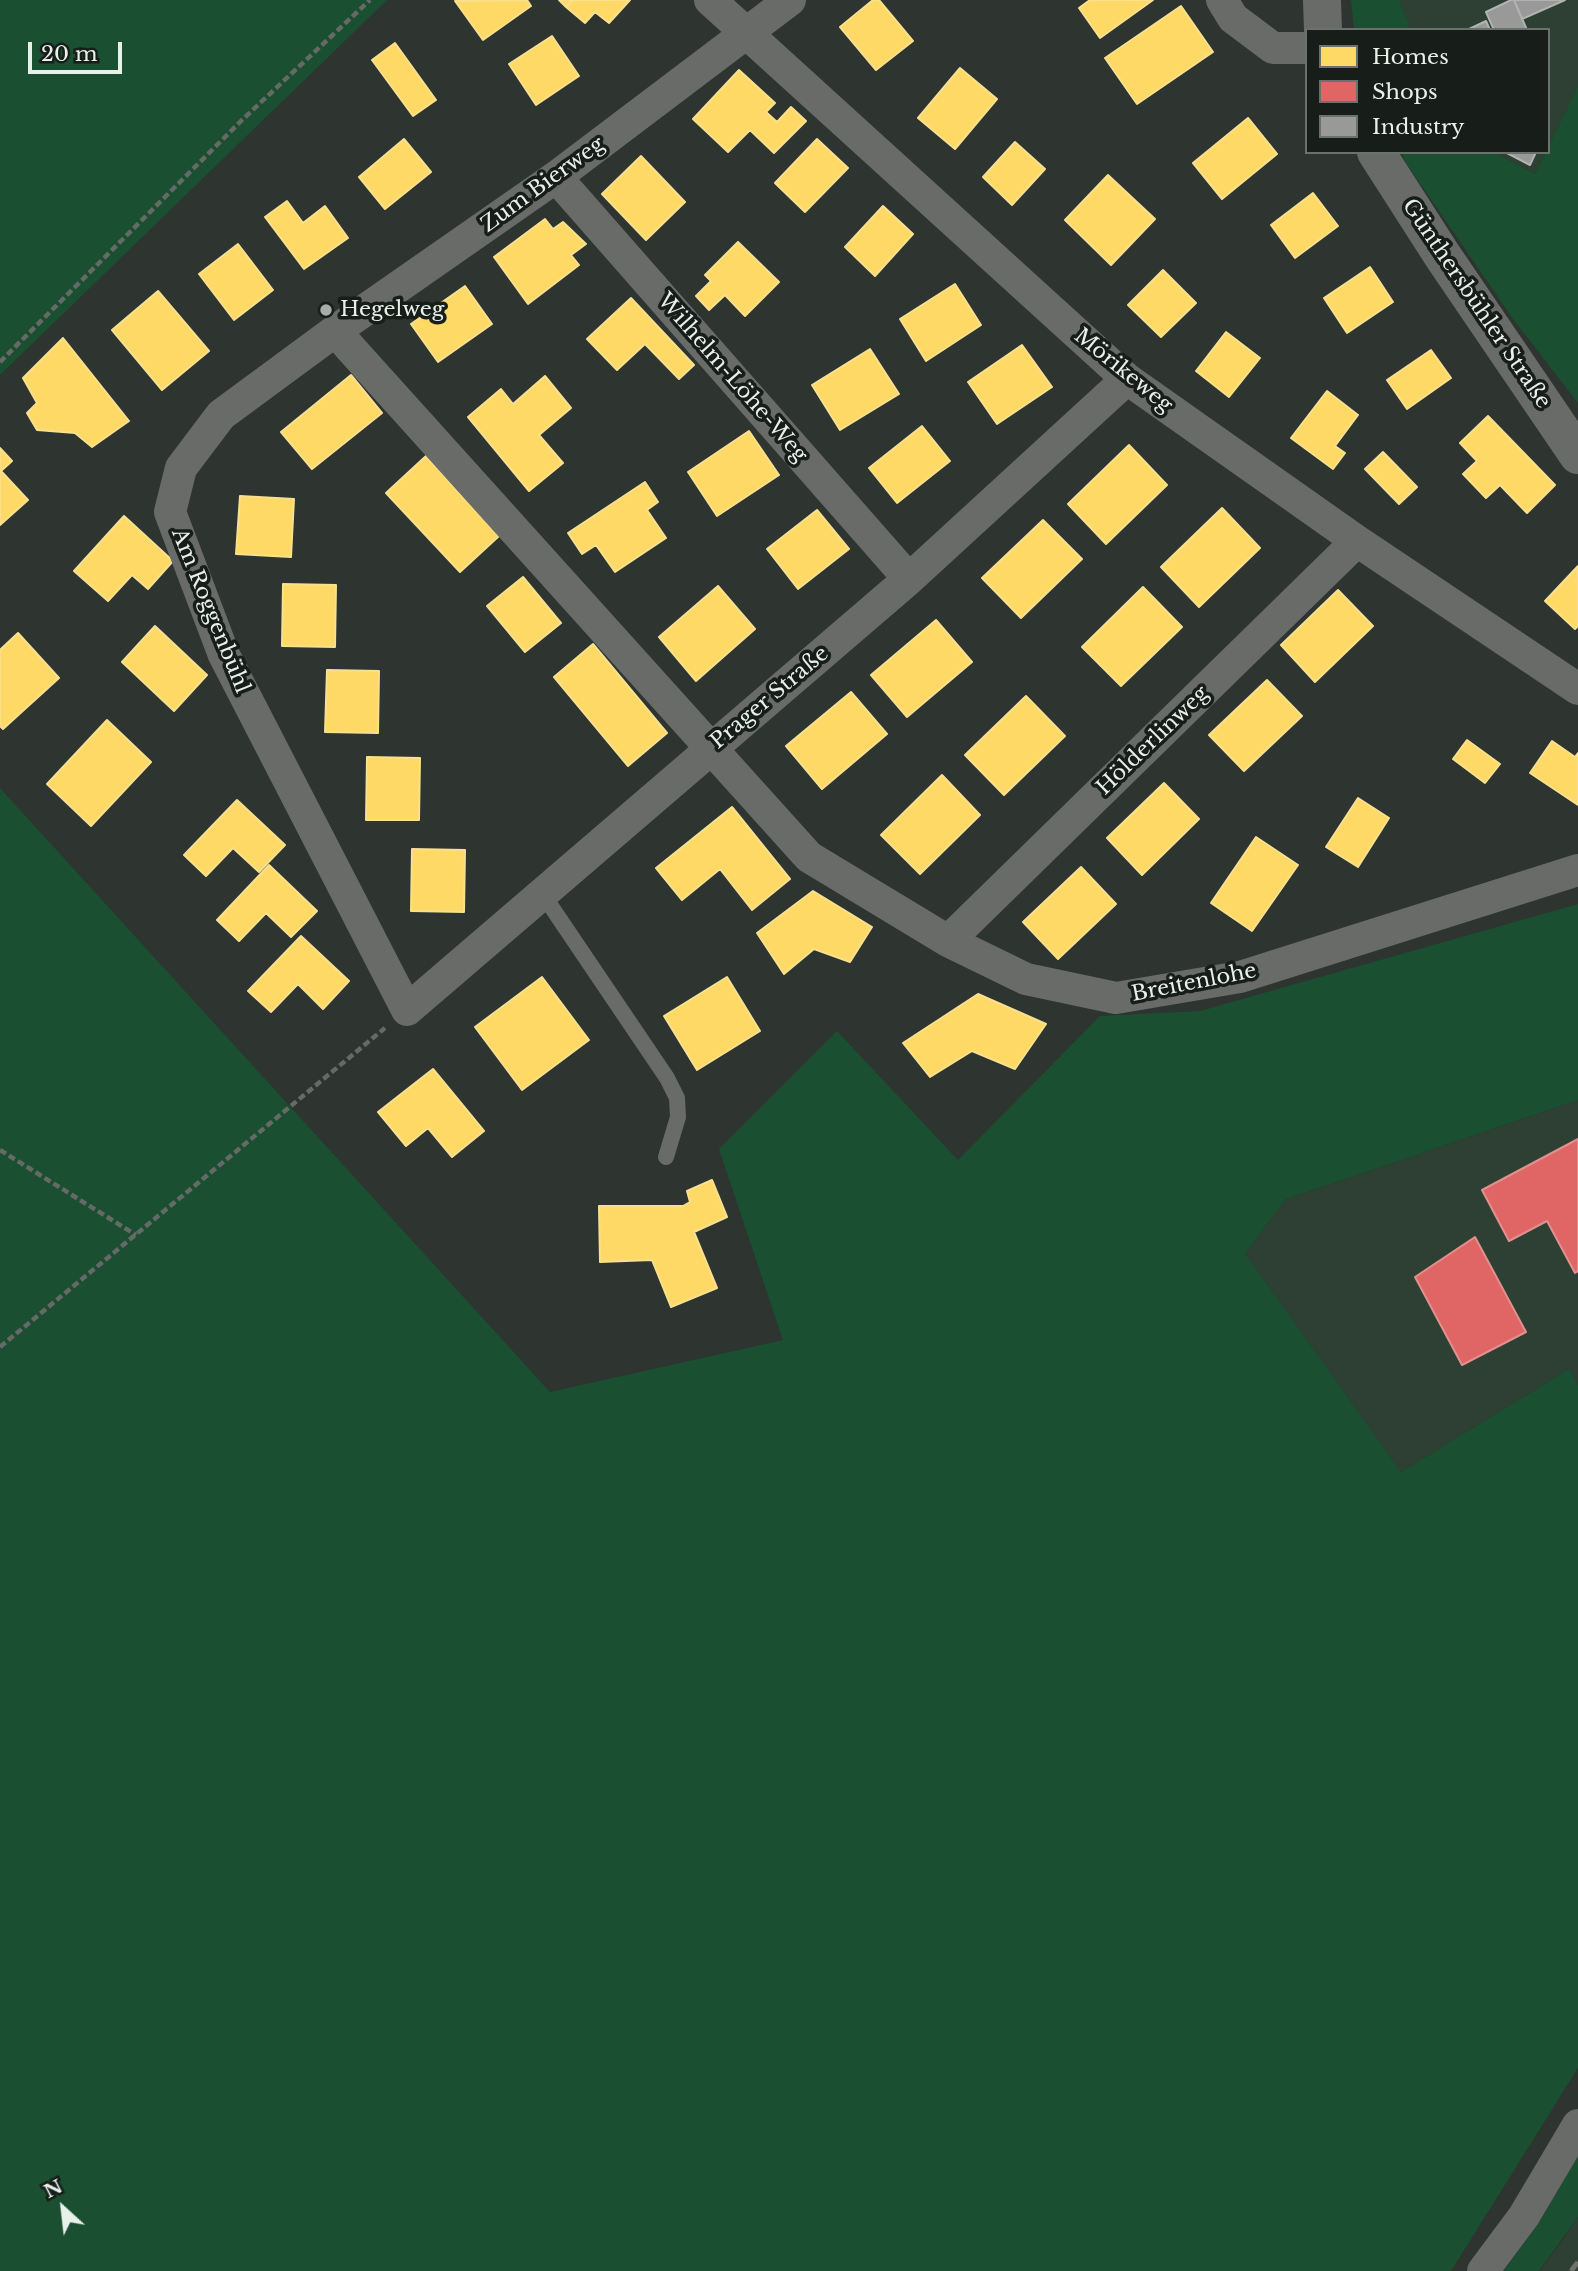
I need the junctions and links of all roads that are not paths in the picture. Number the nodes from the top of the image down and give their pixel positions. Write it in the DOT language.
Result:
graph roads {
  1 [pos="710,0"];
  2 [pos="790,0"];
  3 [pos="1222,0"];
  4 [pos="1322,0"];
  5 [pos="1323,28"];
  6 [pos="747,32"];
  7 [pos="1305,48"];
  8 [pos="1377,154"];
  9 [pos="556,177"];
  10 [pos="335,331"];
  11 [pos="1127,379"];
  12 [pos="1578,455"];
  13 [pos="1357,541"];
  14 [pos="909,579"];
  15 [pos="1578,689"];
  16 [pos="710,748"];
  17 [pos="1578,870"];
  18 [pos="542,893"];
  19 [pos="948,941"];
  20 [pos="407,1010"];
  21 [pos="666,1157"];
  22 [pos="1578,2125"];
  23 [pos="1483,2271"];
  1 -- 6 [label="street, Mörikeweg"];
  2 -- 6 [label="street, Zum Bierweg"];
  3 -- 7 [label="street"];
  4 -- 5 [label="street"];
  6 -- 9 [label="street, Zum Bierweg"];
  6 -- 11 [label="street, Mörikeweg"];
  8 -- 12 [label="street, Günthersbühler Straße"];
  9 -- 10 [label="street, Zum Bierweg"];
  9 -- 14 [label="street, Wilhelm-Löhe-Weg"];
  10 -- 16 [label="street"];
  10 -- 20 [label="street, Am Roggenbühl"];
  11 -- 13 [label="street, Mörikeweg"];
  11 -- 14 [label="street, Prager Straße"];
  13 -- 15 [label="street, Mörikeweg"];
  13 -- 19 [label="street, Hölderlinweg"];
  14 -- 16 [label="street, Prager Straße"];
  16 -- 18 [label="street, Prager Straße"];
  16 -- 19 [label="street, Breitenlohe"];
  17 -- 19 [label="street, Breitenlohe"];
  18 -- 20 [label="street, Prager Straße"];
  18 -- 21 [label="lane"];
  22 -- 23 [label="street"];
}
